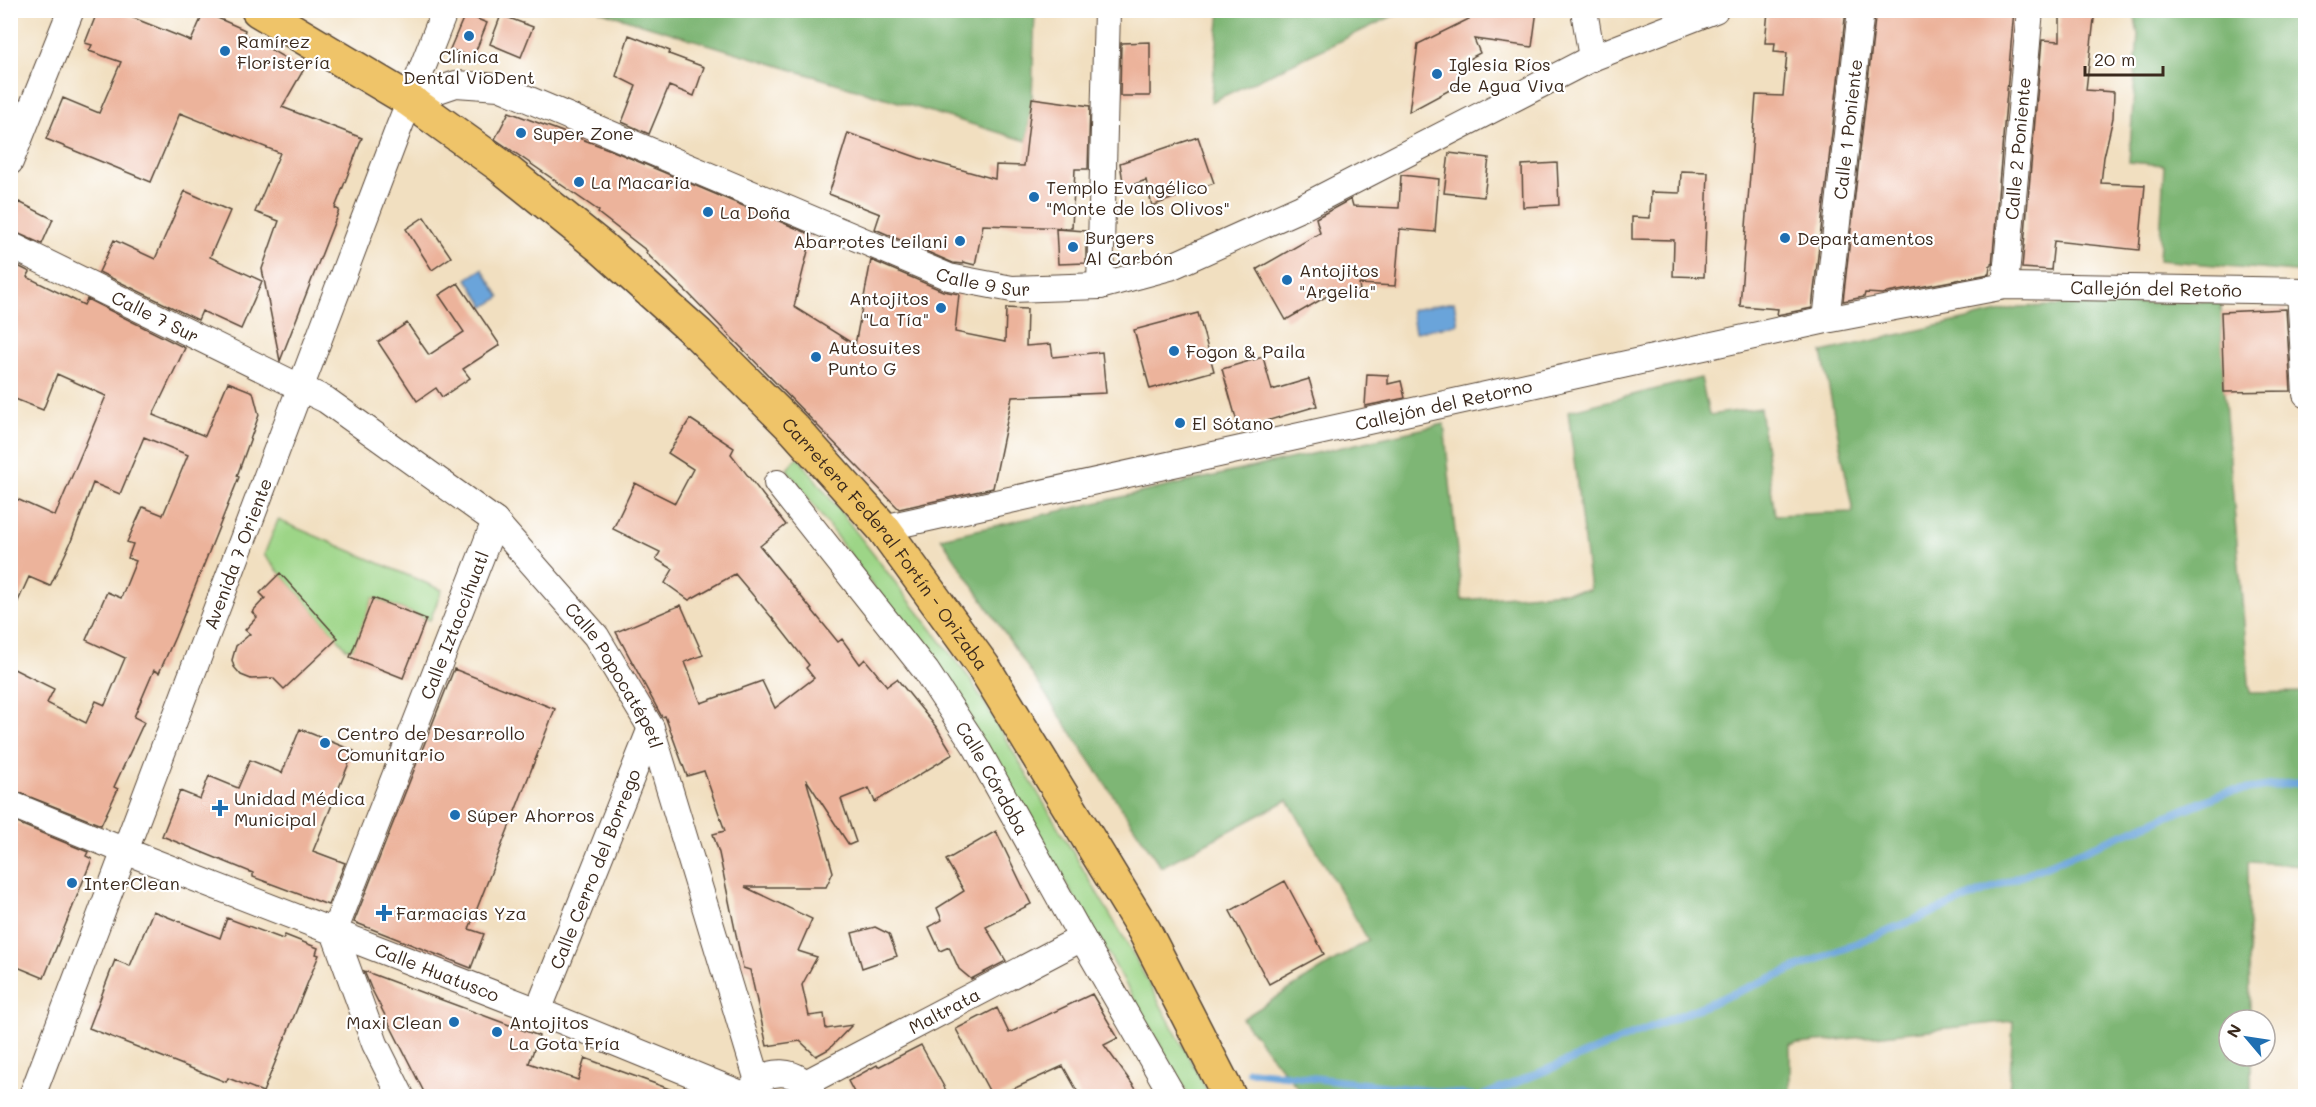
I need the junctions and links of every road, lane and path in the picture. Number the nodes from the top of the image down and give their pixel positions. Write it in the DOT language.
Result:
graph roads {
  1 [pos="71,10"];
  2 [pos="258,10"];
  3 [pos="445,10"];
  4 [pos="1107,10"];
  5 [pos="1584,10"];
  6 [pos="1715,10"];
  7 [pos="1861,10"];
  8 [pos="2030,10"];
  9 [pos="1592,58"];
  10 [pos="409,100"];
  11 [pos="10,162"];
  12 [pos="10,245"];
  13 [pos="1100,286"];
  14 [pos="2005,286"];
  15 [pos="2303,291"];
  16 [pos="1826,320"];
  17 [pos="300,386"];
  18 [pos="2306,394"];
  19 [pos="777,483"];
  20 [pos="495,521"];
  21 [pos="883,528"];
  22 [pos="651,728"];
  23 [pos="10,804"];
  24 [pos="125,851"];
  25 [pos="334,932"];
  26 [pos="1082,938"];
  27 [pos="538,1011"];
  28 [pos="809,1090"];
  29 [pos="750,1091"];
  30 [pos="32,1096"];
  31 [pos="401,1096"];
  32 [pos="1173,1096"];
  33 [pos="1229,1096"];
  1 -- 11 [label="street"];
  2 -- 10 [label="main road"];
  3 -- 10 [label="street, Avenida 7 Oriente"];
  4 -- 13 [label="street"];
  5 -- 9 [label="street"];
  6 -- 9 [label="street, Calle 9 Sur"];
  7 -- 16 [label="street, Calle 1 Poniente"];
  8 -- 14 [label="street, Calle 2 Poniente"];
  9 -- 13 [label="street, Calle 9 Sur"];
  10 -- 13 [label="street, Calle 9 Sur"];
  10 -- 17 [label="street, Avenida 7 Oriente"];
  10 -- 21 [label="main road, Carretera Federal Fortín - Orizaba"];
  12 -- 17 [label="street, Calle 7 Sur"];
  14 -- 15 [label="street, Callejón del Retoño"];
  14 -- 16 [label="street, Callejón del Retorno"];
  15 -- 18 [label="street"];
  16 -- 21 [label="street, Callejón del Retorno"];
  17 -- 20 [label="street, Calle Popocatépetl"];
  17 -- 24 [label="street, Avenida 7 Oriente"];
  19 -- 26 [label="street, Calle Córdoba"];
  20 -- 22 [label="street, Calle Popocatépetl"];
  20 -- 25 [label="street, Calle Iztaccíhuatl"];
  21 -- 33 [label="main road, Carretera Federal Fortín - Orizaba"];
  22 -- 27 [label="street, Calle Cerro del Borrego"];
  22 -- 29 [label="street, Calle Popocatépetl"];
  23 -- 24 [label="street, Calle Huatusco"];
  24 -- 25 [label="street, Calle Huatusco"];
  24 -- 30 [label="street, Avenida 7 Oriente"];
  25 -- 27 [label="street, Calle Huatusco"];
  25 -- 31 [label="street"];
  26 -- 28 [label="street, Maltrata"];
  26 -- 32 [label="street, Calle Córdoba"];
  27 -- 29 [label="street, Calle Huatusco"];
  28 -- 29 [label="street"];
}
